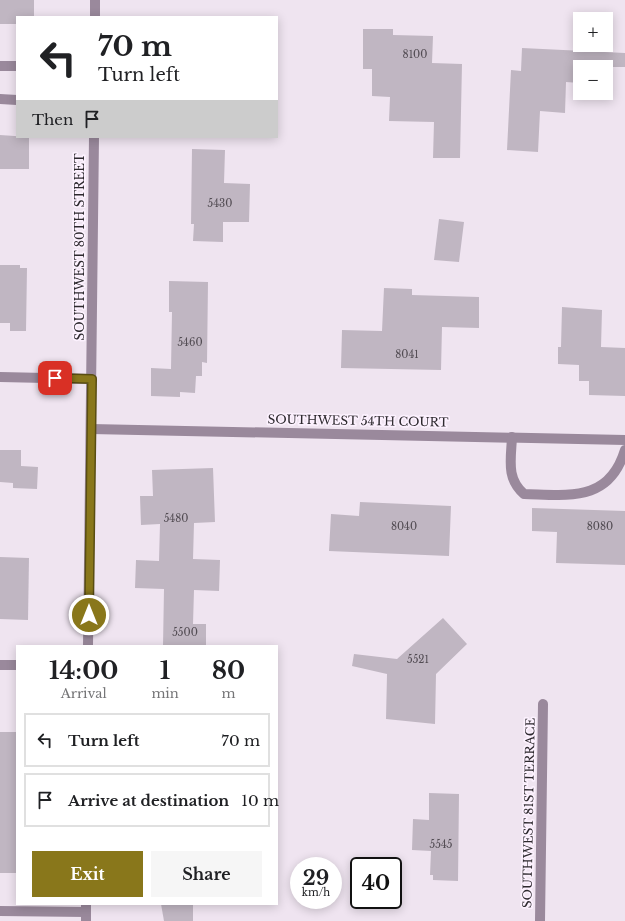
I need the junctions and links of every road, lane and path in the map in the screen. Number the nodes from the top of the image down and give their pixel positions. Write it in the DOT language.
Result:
graph roads {
  1 [pos="95,0"];
  2 [pos="95,16"];
  3 [pos="0,66"];
  4 [pos="16,66"];
  5 [pos="0,99"];
  6 [pos="16,100"];
  7 [pos="94,138"];
  8 [pos="0,377"];
  9 [pos="92,379"];
  10 [pos="91,429"];
  11 [pos="512,437"];
  12 [pos="625,440"];
  13 [pos="625,450"];
  14 [pos="88,645"];
  15 [pos="0,664"];
  16 [pos="16,665"];
  17 [pos="543,704"];
  18 [pos="0,911"];
  19 [pos="86,912"];
  20 [pos="540,921"];
  1 -- 2 [label="street"];
  3 -- 4 [label="street"];
  5 -- 6 [label="street"];
  7 -- 9 [label="street, SOUTHWEST 80TH STREET"];
  8 -- 9 [label="street"];
  9 -- 10 [label="street, SOUTHWEST 80TH STREET"];
  10 -- 11 [label="street, SOUTHWEST 54TH COURT"];
  10 -- 14 [label="street, SOUTHWEST 80TH STREET"];
  11 -- 12 [label="street, SOUTHWEST 54TH COURT"];
  11 -- 13 [label="street"];
  15 -- 16 [label="street"];
  17 -- 20 [label="street, SOUTHWEST 81ST TERRACE"];
  18 -- 19 [label="street"];
}
